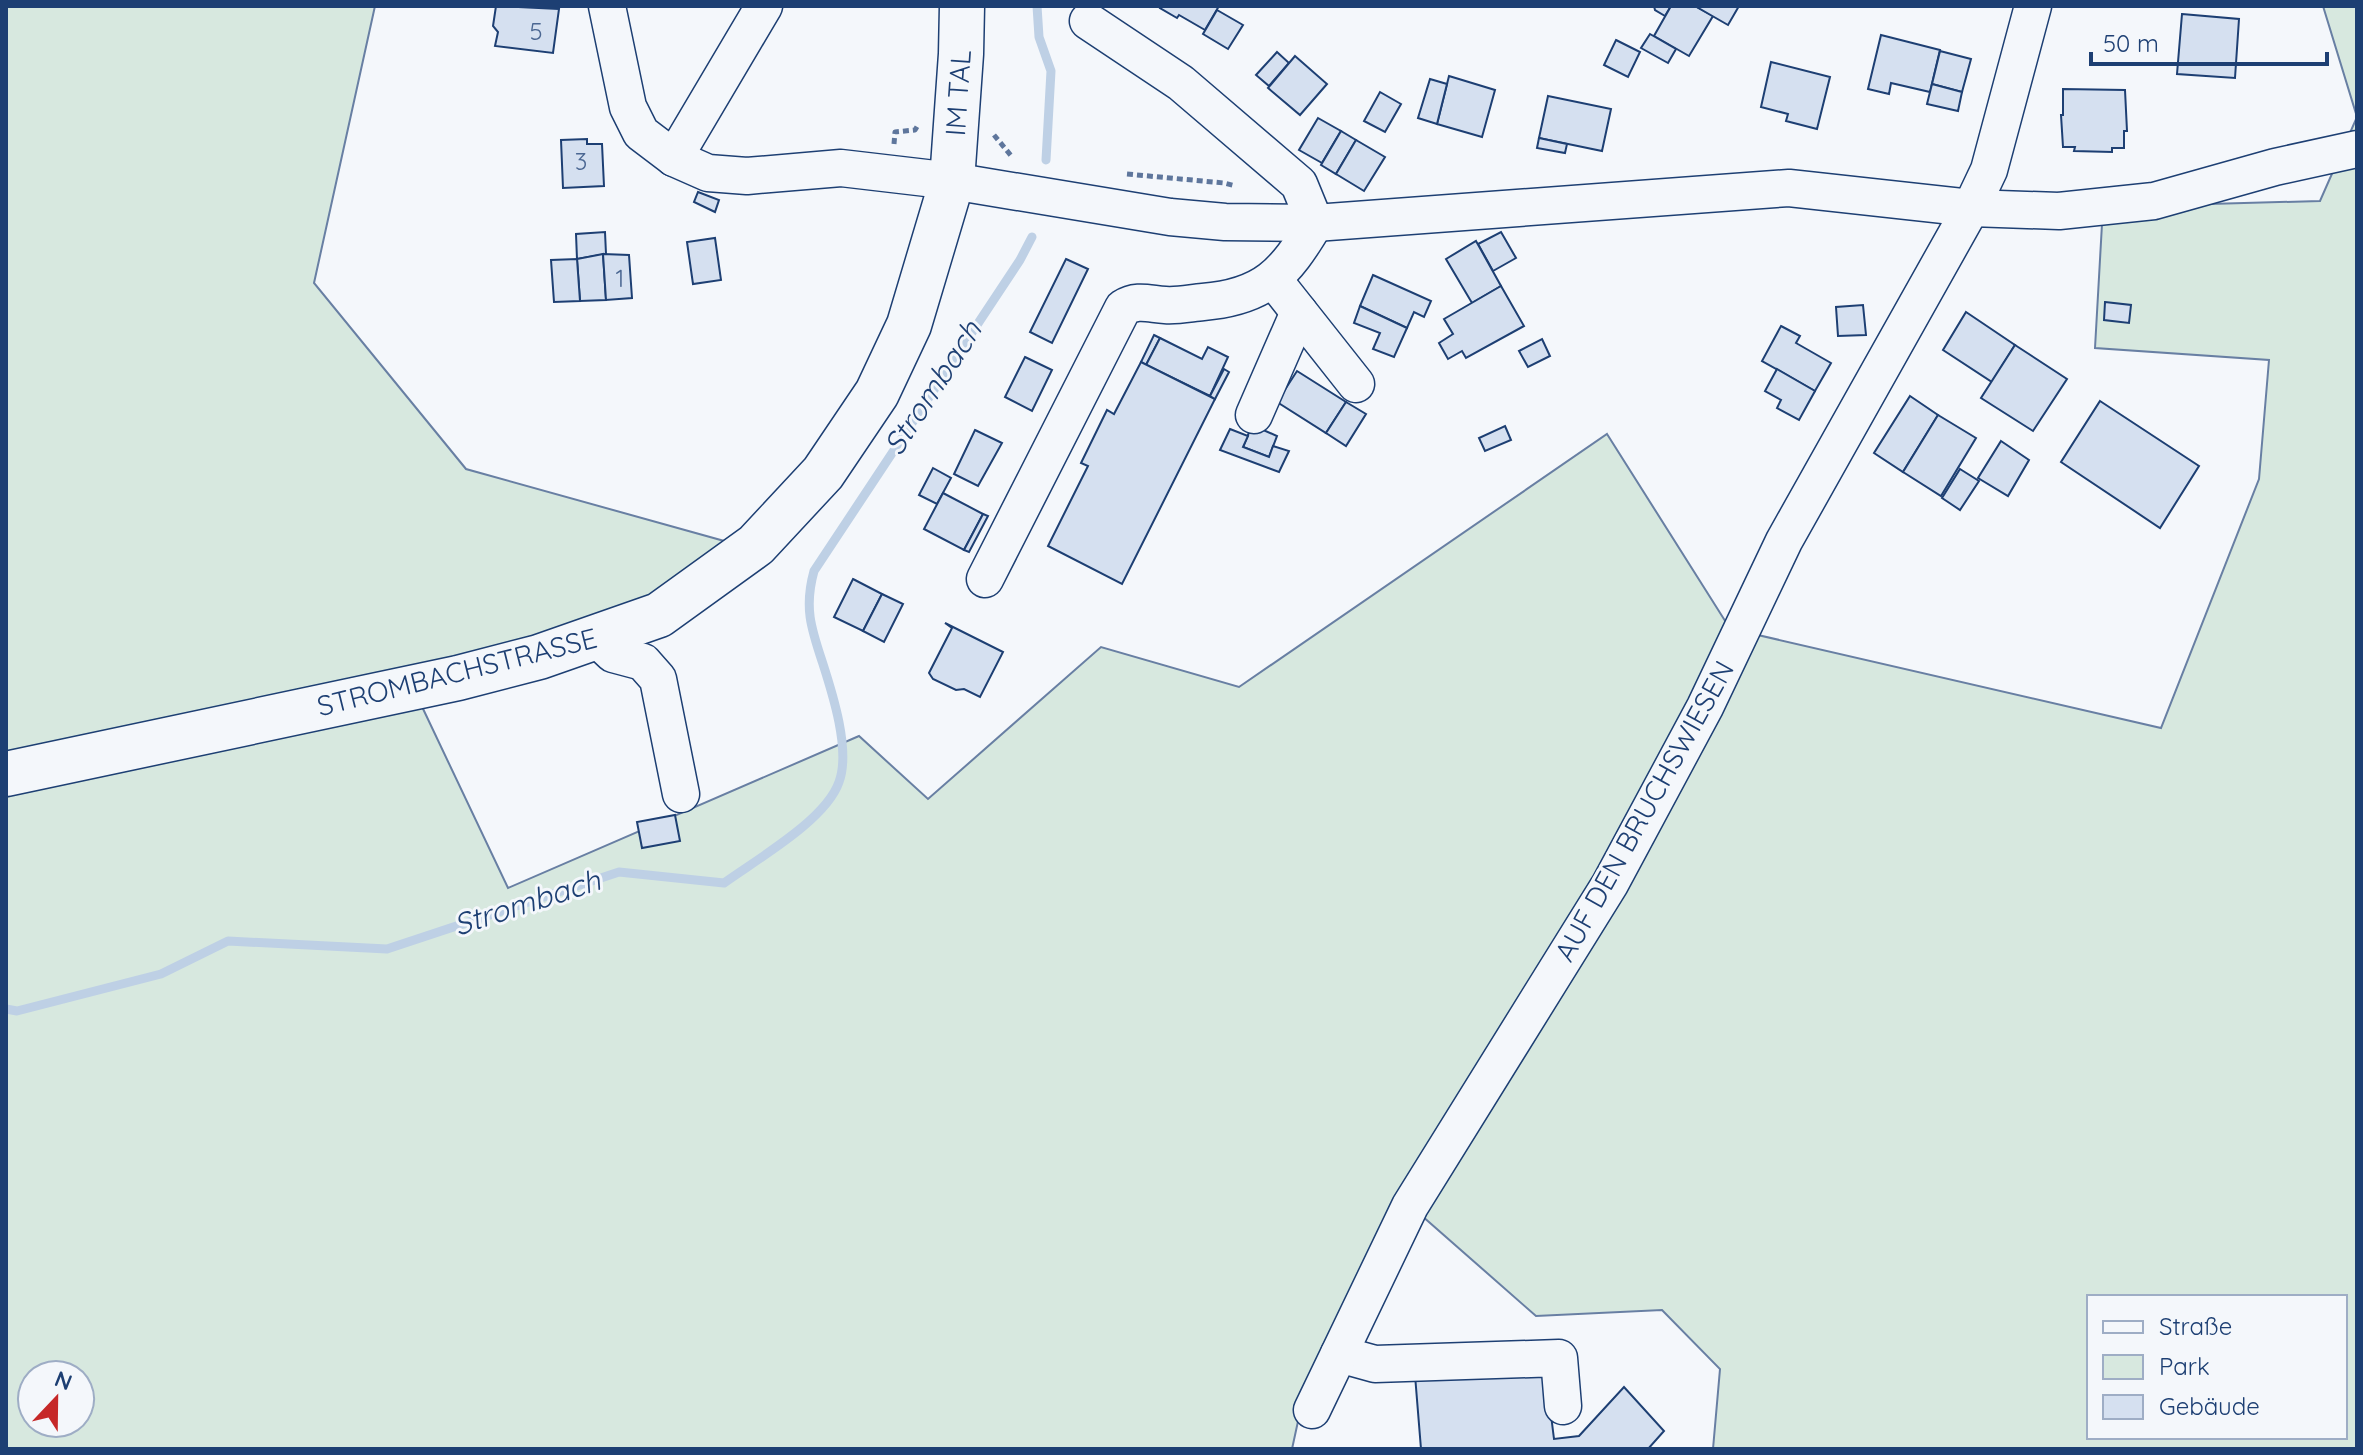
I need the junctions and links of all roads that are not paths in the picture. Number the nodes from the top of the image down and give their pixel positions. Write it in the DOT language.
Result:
graph roads {
  1 [pos="607,6"];
  2 [pos="764,6"];
  3 [pos="962,6"];
  4 [pos="2033,6"];
  5 [pos="1088,21"];
  6 [pos="2357,149"];
  7 [pos="674,158"];
  8 [pos="952,181"];
  9 [pos="1971,208"];
  10 [pos="1315,223"];
  11 [pos="1273,279"];
  12 [pos="1299,312"];
  13 [pos="1356,384"];
  14 [pos="1254,415"];
  15 [pos="985,579"];
  16 [pos="596,638"];
  17 [pos="6,774"];
  18 [pos="681,794"];
  19 [pos="1339,1354"];
  20 [pos="1563,1406"];
  21 [pos="1312,1410"];
  1 -- 7 [label="street"];
  2 -- 7 [label="street"];
  3 -- 8 [label="main road, IM TAL"];
  4 -- 9 [label="street, AUF DEN BRUCHSWIESEN"];
  5 -- 10 [label="street"];
  6 -- 9 [label="street"];
  7 -- 8 [label="street"];
  8 -- 10 [label="street"];
  8 -- 16 [label="main road, STROMBACHSTRASSE"];
  9 -- 10 [label="street"];
  9 -- 19 [label="street, AUF DEN BRUCHSWIESEN"];
  10 -- 11 [label="street"];
  11 -- 12 [label="street"];
  11 -- 15 [label="street"];
  12 -- 13 [label="street"];
  12 -- 14 [label="street"];
  16 -- 17 [label="main road, STROMBACHSTRASSE"];
  16 -- 18 [label="street"];
  19 -- 20 [label="street"];
  19 -- 21 [label="street, AUF DEN BRUCHSWIESEN"];
}
